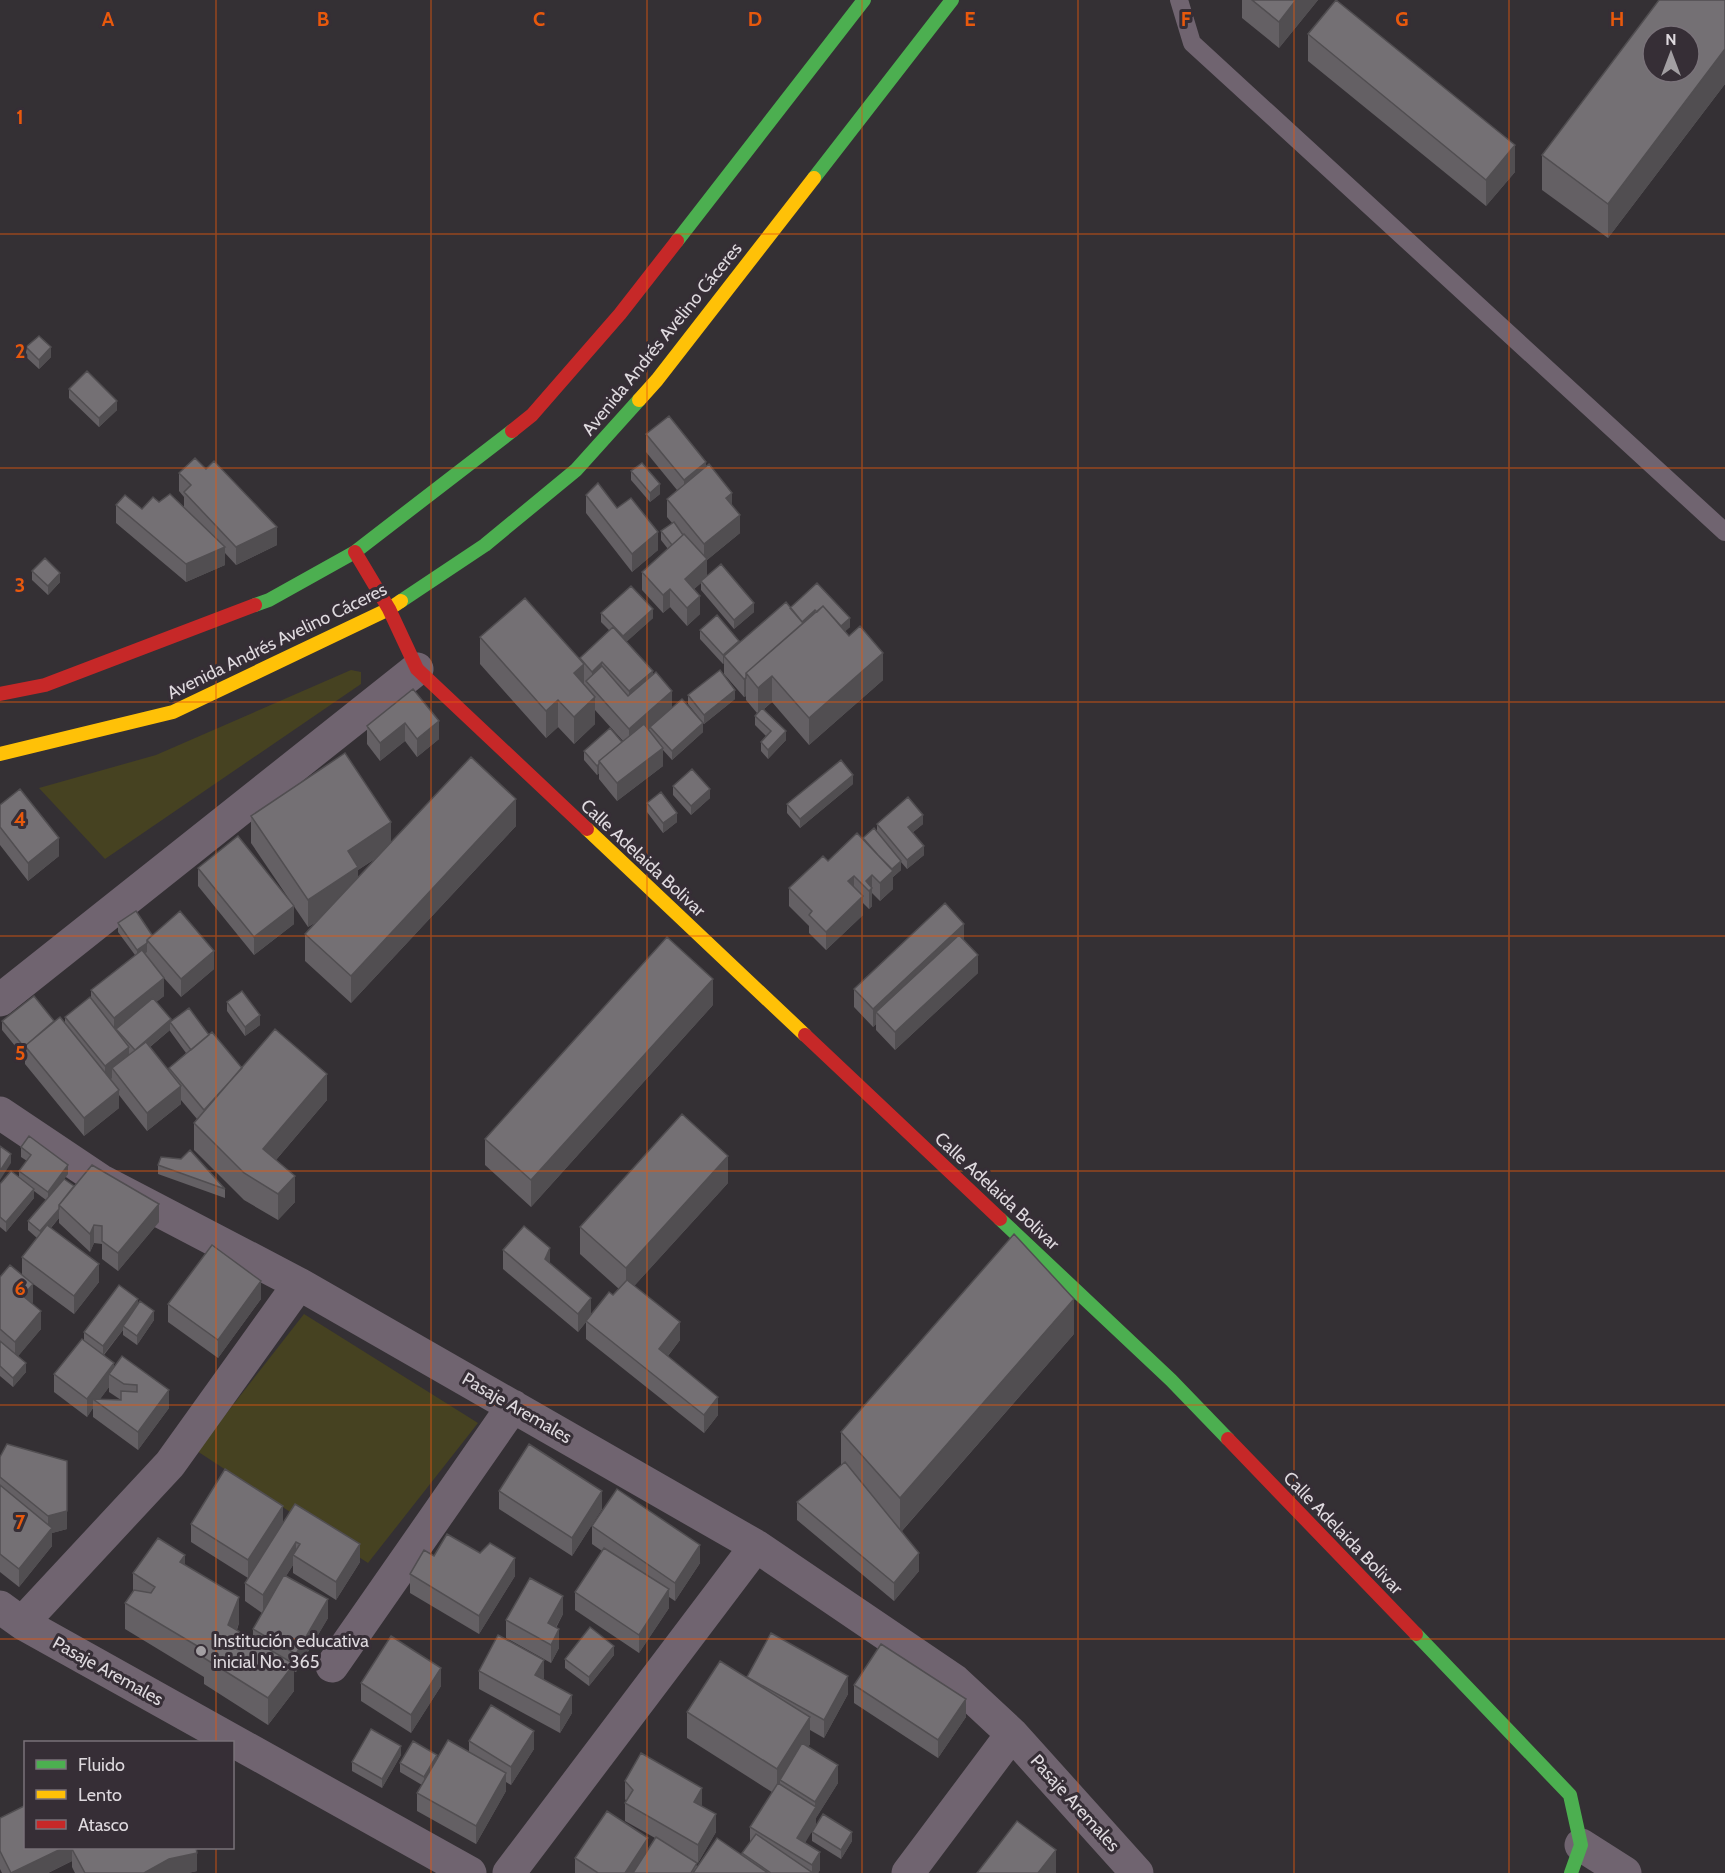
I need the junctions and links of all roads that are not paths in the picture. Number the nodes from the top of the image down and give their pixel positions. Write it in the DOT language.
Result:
graph roads {
  1 [pos="864,0"];
  2 [pos="952,0"];
  3 [pos="1179,0"];
  4 [pos="1725,532"];
  5 [pos="355,552"];
  6 [pos="389,609"];
  7 [pos="417,669"];
  8 [pos="0,694"];
  9 [pos="0,754"];
  10 [pos="0,1000"];
  11 [pos="0,1113"];
  12 [pos="299,1284"];
  13 [pos="513,1406"];
  14 [pos="756,1546"];
  15 [pos="11,1615"];
  16 [pos="332,1666"];
  17 [pos="1012,1734"];
  18 [pos="1576,1859"];
  19 [pos="470,1873"];
  20 [pos="509,1873"];
  21 [pos="908,1873"];
  22 [pos="1137,1873"];
  23 [pos="1625,1873"];
  1 -- 5 [label="main road"];
  2 -- 6 [label="main road, Avenida Andrés Avelino Cáceres"];
  3 -- 4 [label="lane"];
  5 -- 6 [label="main road, Calle Adelaida Bolivar"];
  5 -- 8 [label="main road"];
  6 -- 7 [label="main road, Calle Adelaida Bolivar"];
  6 -- 9 [label="main road, Avenida Andrés Avelino Cáceres"];
  7 -- 10 [label="street"];
  7 -- 18 [label="main road, Calle Adelaida Bolivar"];
  11 -- 12 [label="street, Pasaje Aremales"];
  12 -- 13 [label="street, Pasaje Aremales"];
  12 -- 15 [label="street"];
  13 -- 14 [label="street, Pasaje Aremales"];
  13 -- 16 [label="street"];
  14 -- 17 [label="street, Pasaje Aremales"];
  14 -- 20 [label="street"];
  15 -- 19 [label="street, Pasaje Aremales"];
  17 -- 21 [label="street"];
  17 -- 22 [label="street, Pasaje Aremales"];
  18 -- 23 [label="street"];
}
